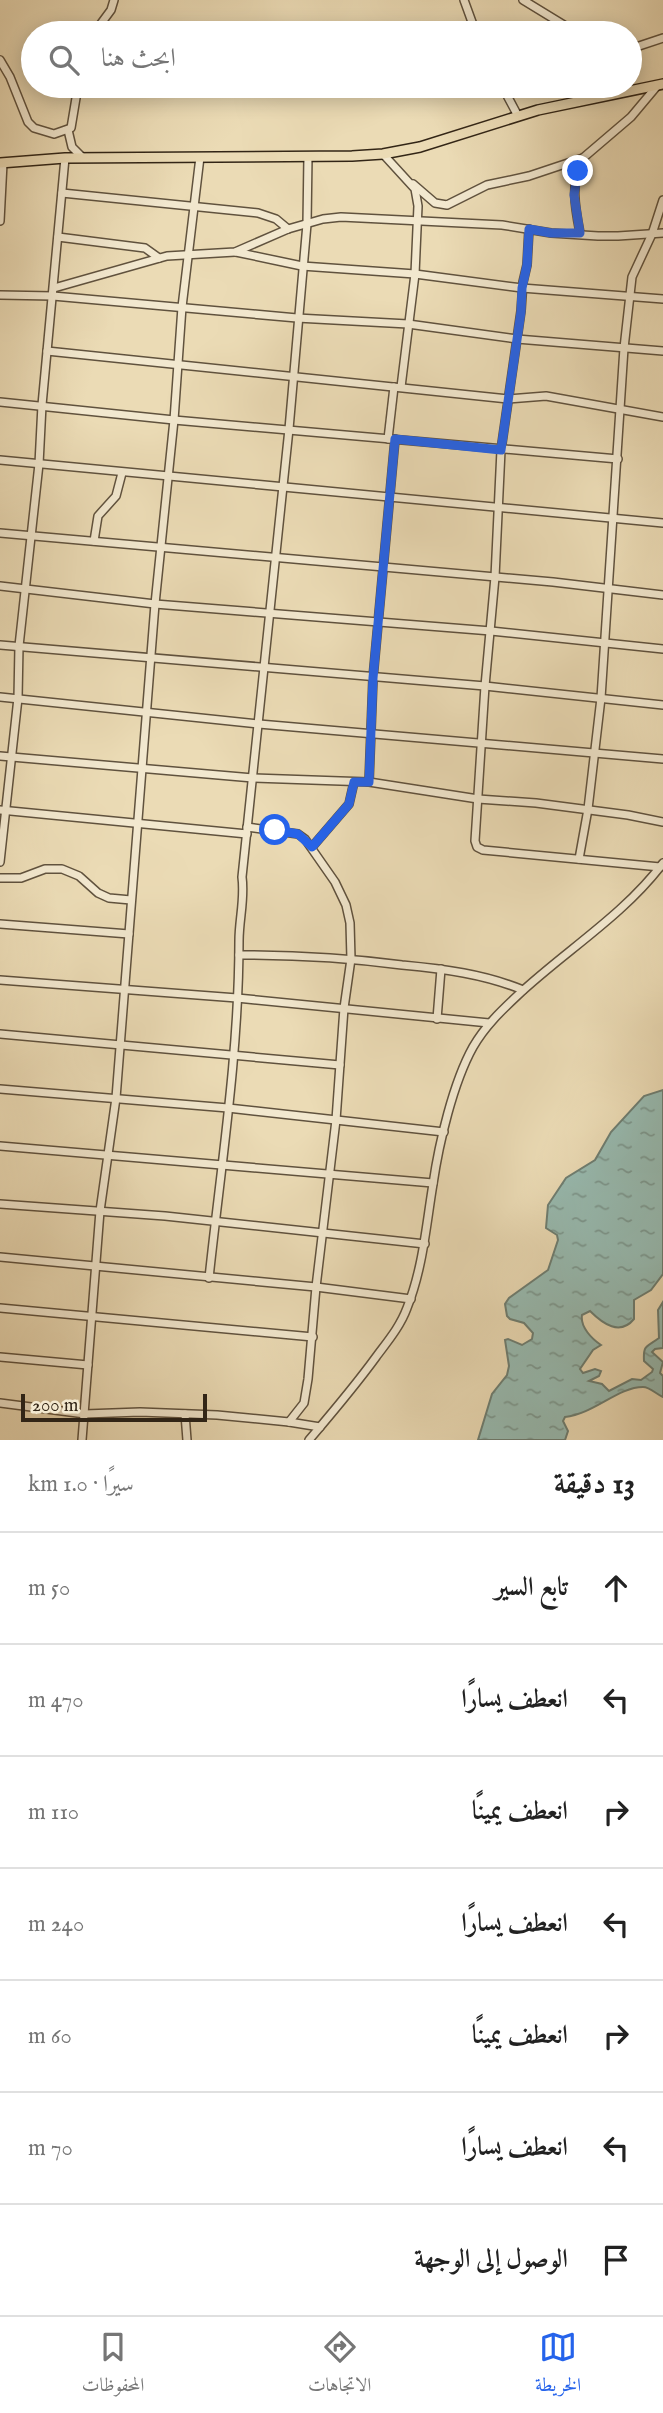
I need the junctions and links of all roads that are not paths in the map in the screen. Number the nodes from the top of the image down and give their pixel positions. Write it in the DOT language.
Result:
graph roads {
  1 [pos="114,0"];
  2 [pos="464,0"];
  3 [pos="523,0"];
  4 [pos="103,21"];
  5 [pos="472,21"];
  6 [pos="557,21"];
  7 [pos="663,38"];
  8 [pos="642,45"];
  9 [pos="0,60"];
  10 [pos="660,85"];
  11 [pos="642,89"];
  12 [pos="76,98"];
  13 [pos="508,98"];
  14 [pos="600,98"];
  15 [pos="518,116"];
  16 [pos="68,130"];
  17 [pos="383,154"];
  18 [pos="309,156"];
  19 [pos="200,157"];
  20 [pos="65,158"];
  21 [pos="583,158"];
  22 [pos="83,159"];
  23 [pos="1,163"];
  24 [pos="409,181"];
  25 [pos="62,193"];
  26 [pos="663,200"];
  27 [pos="194,208"];
  28 [pos="0,221"];
  29 [pos="419,221"];
  30 [pos="307,224"];
  31 [pos="288,229"];
  32 [pos="529,229"];
  33 [pos="580,233"];
  34 [pos="663,233"];
  35 [pos="652,234"];
  36 [pos="58,237"];
  37 [pos="235,252"];
  38 [pos="188,254"];
  39 [pos="159,258"];
  40 [pos="302,266"];
  41 [pos="415,274"];
  42 [pos="522,288"];
  43 [pos="53,292"];
  44 [pos="0,295"];
  45 [pos="630,296"];
  46 [pos="663,299"];
  47 [pos="182,306"];
  48 [pos="297,318"];
  49 [pos="408,324"];
  50 [pos="517,339"];
  51 [pos="625,348"];
  52 [pos="47,351"];
  53 [pos="663,351"];
  54 [pos="178,365"];
  55 [pos="293,376"];
  56 [pos="398,387"];
  57 [pos="508,399"];
  58 [pos="0,402"];
  59 [pos="42,405"];
  60 [pos="622,411"];
  61 [pos="663,416"];
  62 [pos="174,420"];
  63 [pos="289,429"];
  64 [pos="392,439"];
  65 [pos="501,450"];
  66 [pos="618,459"];
  67 [pos="0,460"];
  68 [pos="39,464"];
  69 [pos="122,473"];
  70 [pos="169,478"];
  71 [pos="283,488"];
  72 [pos="389,498"];
  73 [pos="498,506"];
  74 [pos="614,519"];
  75 [pos="663,523"];
  76 [pos="0,533"];
  77 [pos="31,536"];
  78 [pos="94,541"];
  79 [pos="162,548"];
  80 [pos="277,557"];
  81 [pos="383,566"];
  82 [pos="495,577"];
  83 [pos="0,586"];
  84 [pos="610,588"];
  85 [pos="26,589"];
  86 [pos="663,595"];
  87 [pos="155,604"];
  88 [pos="270,613"];
  89 [pos="378,623"];
  90 [pos="491,631"];
  91 [pos="604,643"];
  92 [pos="0,645"];
  93 [pos="19,646"];
  94 [pos="663,649"];
  95 [pos="151,657"];
  96 [pos="264,667"];
  97 [pos="373,678"];
  98 [pos="485,686"];
  99 [pos="0,697"];
  100 [pos="18,698"];
  101 [pos="601,698"];
  102 [pos="663,705"];
  103 [pos="146,712"];
  104 [pos="259,724"];
  105 [pos="371,732"];
  106 [pos="482,744"];
  107 [pos="596,753"];
  108 [pos="0,756"];
  109 [pos="12,756"];
  110 [pos="663,759"];
  111 [pos="142,767"];
  112 [pos="253,778"];
  113 [pos="354,782"];
  114 [pos="369,782"];
  115 [pos="478,799"];
  116 [pos="588,809"];
  117 [pos="3,810"];
  118 [pos="663,822"];
  119 [pos="136,824"];
  120 [pos="247,831"];
  121 [pos="312,847"];
  122 [pos="579,859"];
  123 [pos="0,862"];
  124 [pos="661,865"];
  125 [pos="0,878"];
  126 [pos="131,900"];
  127 [pos="0,924"];
  128 [pos="129,934"];
  129 [pos="239,955"];
  130 [pos="351,959"];
  131 [pos="441,969"];
  132 [pos="0,980"];
  133 [pos="125,990"];
  134 [pos="523,990"];
  135 [pos="237,998"];
  136 [pos="344,1008"];
  137 [pos="437,1019"];
  138 [pos="489,1023"];
  139 [pos="0,1034"];
  140 [pos="120,1044"];
  141 [pos="232,1055"];
  142 [pos="340,1065"];
  143 [pos="0,1089"];
  144 [pos="116,1098"];
  145 [pos="228,1108"];
  146 [pos="336,1120"];
  147 [pos="444,1132"];
  148 [pos="0,1146"];
  149 [pos="108,1155"];
  150 [pos="222,1165"];
  151 [pos="331,1175"];
  152 [pos="433,1183"];
  153 [pos="0,1204"];
  154 [pos="100,1211"];
  155 [pos="215,1220"];
  156 [pos="323,1231"];
  157 [pos="425,1244"];
  158 [pos="0,1257"];
  159 [pos="96,1265"];
  160 [pos="209,1278"];
  161 [pos="316,1287"];
  162 [pos="411,1300"];
  163 [pos="0,1308"];
  164 [pos="92,1317"];
  165 [pos="313,1337"];
  166 [pos="0,1357"];
  167 [pos="88,1365"];
  168 [pos="0,1404"];
  169 [pos="85,1414"];
  170 [pos="185,1414"];
  171 [pos="289,1422"];
  172 [pos="320,1427"];
  173 [pos="82,1440"];
  174 [pos="187,1440"];
  175 [pos="309,1440"];
  1 -- 4 [label="street"];
  2 -- 5 [label="street"];
  3 -- 6 [label="street"];
  7 -- 8 [label="street"];
  9 -- 16 [label="street"];
  10 -- 11 [label="main road"];
  10 -- 21 [label="street"];
  12 -- 16 [label="street"];
  13 -- 15 [label="street"];
  14 -- 15 [label="main road"];
  15 -- 17 [label="main road"];
  16 -- 22 [label="street"];
  17 -- 18 [label="main road"];
  17 -- 24 [label="street"];
  18 -- 19 [label="main road"];
  18 -- 30 [label="street"];
  19 -- 22 [label="main road"];
  19 -- 27 [label="street"];
  20 -- 22 [label="main road"];
  20 -- 23 [label="main road"];
  20 -- 25 [label="street"];
  21 -- 24 [label="street"];
  21 -- 33 [label="street"];
  23 -- 28 [label="street"];
  24 -- 29 [label="street"];
  25 -- 27 [label="street"];
  25 -- 36 [label="street"];
  26 -- 35 [label="street"];
  27 -- 31 [label="street"];
  27 -- 38 [label="street"];
  29 -- 30 [label="street"];
  29 -- 32 [label="street"];
  29 -- 41 [label="street"];
  30 -- 31 [label="street"];
  30 -- 40 [label="street"];
  31 -- 37 [label="street"];
  32 -- 33 [label="street"];
  32 -- 42 [label="street"];
  33 -- 35 [label="street"];
  34 -- 35 [label="street"];
  35 -- 45 [label="street"];
  36 -- 39 [label="street"];
  36 -- 43 [label="street"];
  37 -- 38 [label="street"];
  37 -- 40 [label="street"];
  38 -- 39 [label="street"];
  38 -- 47 [label="street"];
  39 -- 43 [label="street"];
  40 -- 41 [label="street"];
  40 -- 48 [label="street"];
  41 -- 42 [label="street"];
  41 -- 49 [label="street"];
  42 -- 45 [label="street"];
  42 -- 50 [label="street"];
  43 -- 44 [label="street"];
  43 -- 47 [label="street"];
  43 -- 52 [label="street"];
  45 -- 46 [label="street"];
  45 -- 51 [label="street"];
  47 -- 48 [label="street"];
  47 -- 54 [label="street"];
  48 -- 49 [label="street"];
  48 -- 55 [label="street"];
  49 -- 50 [label="street"];
  49 -- 56 [label="street"];
  50 -- 51 [label="street"];
  50 -- 57 [label="street"];
  51 -- 53 [label="street"];
  51 -- 60 [label="street"];
  52 -- 54 [label="street"];
  52 -- 59 [label="street"];
  54 -- 55 [label="street"];
  54 -- 62 [label="street"];
  55 -- 56 [label="street"];
  55 -- 63 [label="street"];
  56 -- 57 [label="street"];
  56 -- 64 [label="street"];
  57 -- 60 [label="street"];
  57 -- 65 [label="street"];
  58 -- 59 [label="street"];
  59 -- 62 [label="street"];
  59 -- 68 [label="street"];
  60 -- 61 [label="street"];
  60 -- 66 [label="street"];
  62 -- 63 [label="street"];
  62 -- 70 [label="street"];
  63 -- 64 [label="street"];
  63 -- 71 [label="street"];
  64 -- 65 [label="street"];
  64 -- 72 [label="street"];
  65 -- 66 [label="street"];
  65 -- 73 [label="street"];
  66 -- 74 [label="street"];
  67 -- 68 [label="street"];
  68 -- 69 [label="street"];
  68 -- 77 [label="street"];
  69 -- 70 [label="street"];
  69 -- 78 [label="street"];
  70 -- 71 [label="street"];
  70 -- 79 [label="street"];
  71 -- 72 [label="street"];
  71 -- 80 [label="street"];
  72 -- 73 [label="street"];
  72 -- 81 [label="street"];
  73 -- 74 [label="street"];
  73 -- 82 [label="street"];
  74 -- 75 [label="street"];
  74 -- 84 [label="street"];
  76 -- 77 [label="street"];
  77 -- 78 [label="street"];
  77 -- 85 [label="street"];
  78 -- 79 [label="street"];
  79 -- 80 [label="street"];
  79 -- 87 [label="street"];
  80 -- 81 [label="street"];
  80 -- 88 [label="street"];
  81 -- 82 [label="street"];
  81 -- 89 [label="street"];
  82 -- 84 [label="street"];
  82 -- 90 [label="street"];
  83 -- 85 [label="street"];
  84 -- 86 [label="street"];
  84 -- 91 [label="street"];
  85 -- 87 [label="street"];
  85 -- 93 [label="street"];
  87 -- 88 [label="street"];
  87 -- 95 [label="street"];
  88 -- 89 [label="street"];
  88 -- 96 [label="street"];
  89 -- 90 [label="street"];
  89 -- 97 [label="street"];
  90 -- 91 [label="street"];
  90 -- 98 [label="street"];
  91 -- 94 [label="street"];
  91 -- 101 [label="street"];
  92 -- 93 [label="street"];
  93 -- 95 [label="street"];
  93 -- 100 [label="street"];
  95 -- 96 [label="street"];
  95 -- 103 [label="street"];
  96 -- 97 [label="street"];
  96 -- 104 [label="street"];
  97 -- 98 [label="street"];
  97 -- 105 [label="street"];
  98 -- 101 [label="street"];
  98 -- 106 [label="street"];
  99 -- 100 [label="street"];
  100 -- 103 [label="street"];
  100 -- 109 [label="street"];
  101 -- 102 [label="street"];
  101 -- 107 [label="street"];
  103 -- 104 [label="street"];
  103 -- 111 [label="street"];
  104 -- 105 [label="street"];
  104 -- 112 [label="street"];
  105 -- 106 [label="street"];
  105 -- 114 [label="street"];
  106 -- 107 [label="street"];
  106 -- 115 [label="street"];
  107 -- 110 [label="street"];
  107 -- 116 [label="street"];
  108 -- 109 [label="street"];
  109 -- 111 [label="street"];
  109 -- 117 [label="street"];
  111 -- 112 [label="street"];
  111 -- 119 [label="street"];
  112 -- 113 [label="street"];
  112 -- 120 [label="street"];
  113 -- 114 [label="street"];
  113 -- 121 [label="street"];
  114 -- 115 [label="street"];
  115 -- 116 [label="street"];
  115 -- 122 [label="street"];
  116 -- 118 [label="street"];
  116 -- 122 [label="street"];
  117 -- 119 [label="street"];
  117 -- 123 [label="street"];
  119 -- 120 [label="street"];
  119 -- 126 [label="street"];
  120 -- 121 [label="street"];
  120 -- 129 [label="street"];
  121 -- 130 [label="street"];
  122 -- 124 [label="street"];
  124 -- 134 [label="street"];
  125 -- 126 [label="street"];
  126 -- 128 [label="street"];
  127 -- 128 [label="street"];
  128 -- 133 [label="street"];
  129 -- 130 [label="street"];
  129 -- 135 [label="street"];
  130 -- 131 [label="street"];
  130 -- 136 [label="street"];
  131 -- 134 [label="street"];
  131 -- 137 [label="street"];
  132 -- 133 [label="street"];
  133 -- 135 [label="street"];
  133 -- 140 [label="street"];
  134 -- 138 [label="street"];
  135 -- 136 [label="street"];
  135 -- 141 [label="street"];
  136 -- 137 [label="street"];
  136 -- 142 [label="street"];
  137 -- 138 [label="street"];
  138 -- 147 [label="street"];
  139 -- 140 [label="street"];
  140 -- 141 [label="street"];
  140 -- 144 [label="street"];
  141 -- 142 [label="street"];
  141 -- 145 [label="street"];
  142 -- 146 [label="street"];
  143 -- 144 [label="street"];
  144 -- 145 [label="street"];
  144 -- 149 [label="street"];
  145 -- 146 [label="street"];
  145 -- 150 [label="street"];
  146 -- 147 [label="street"];
  146 -- 151 [label="street"];
  147 -- 152 [label="street"];
  148 -- 149 [label="street"];
  149 -- 150 [label="street"];
  149 -- 154 [label="street"];
  150 -- 151 [label="street"];
  150 -- 155 [label="street"];
  151 -- 152 [label="street"];
  151 -- 156 [label="street"];
  152 -- 157 [label="street"];
  153 -- 154 [label="street"];
  154 -- 155 [label="street"];
  154 -- 159 [label="street"];
  155 -- 156 [label="street"];
  155 -- 160 [label="street"];
  156 -- 157 [label="street"];
  156 -- 161 [label="street"];
  157 -- 162 [label="street"];
  158 -- 159 [label="street"];
  159 -- 160 [label="street"];
  159 -- 164 [label="street"];
  160 -- 161 [label="street"];
  161 -- 162 [label="street"];
  161 -- 165 [label="street"];
  162 -- 172 [label="street"];
  163 -- 164 [label="street"];
  164 -- 165 [label="street"];
  164 -- 167 [label="street"];
  165 -- 171 [label="street"];
  166 -- 167 [label="street"];
  167 -- 169 [label="street"];
  168 -- 169 [label="street"];
  169 -- 170 [label="street"];
  169 -- 173 [label="street"];
  170 -- 171 [label="street"];
  170 -- 174 [label="street"];
  171 -- 172 [label="street"];
  172 -- 175 [label="street"];
}
